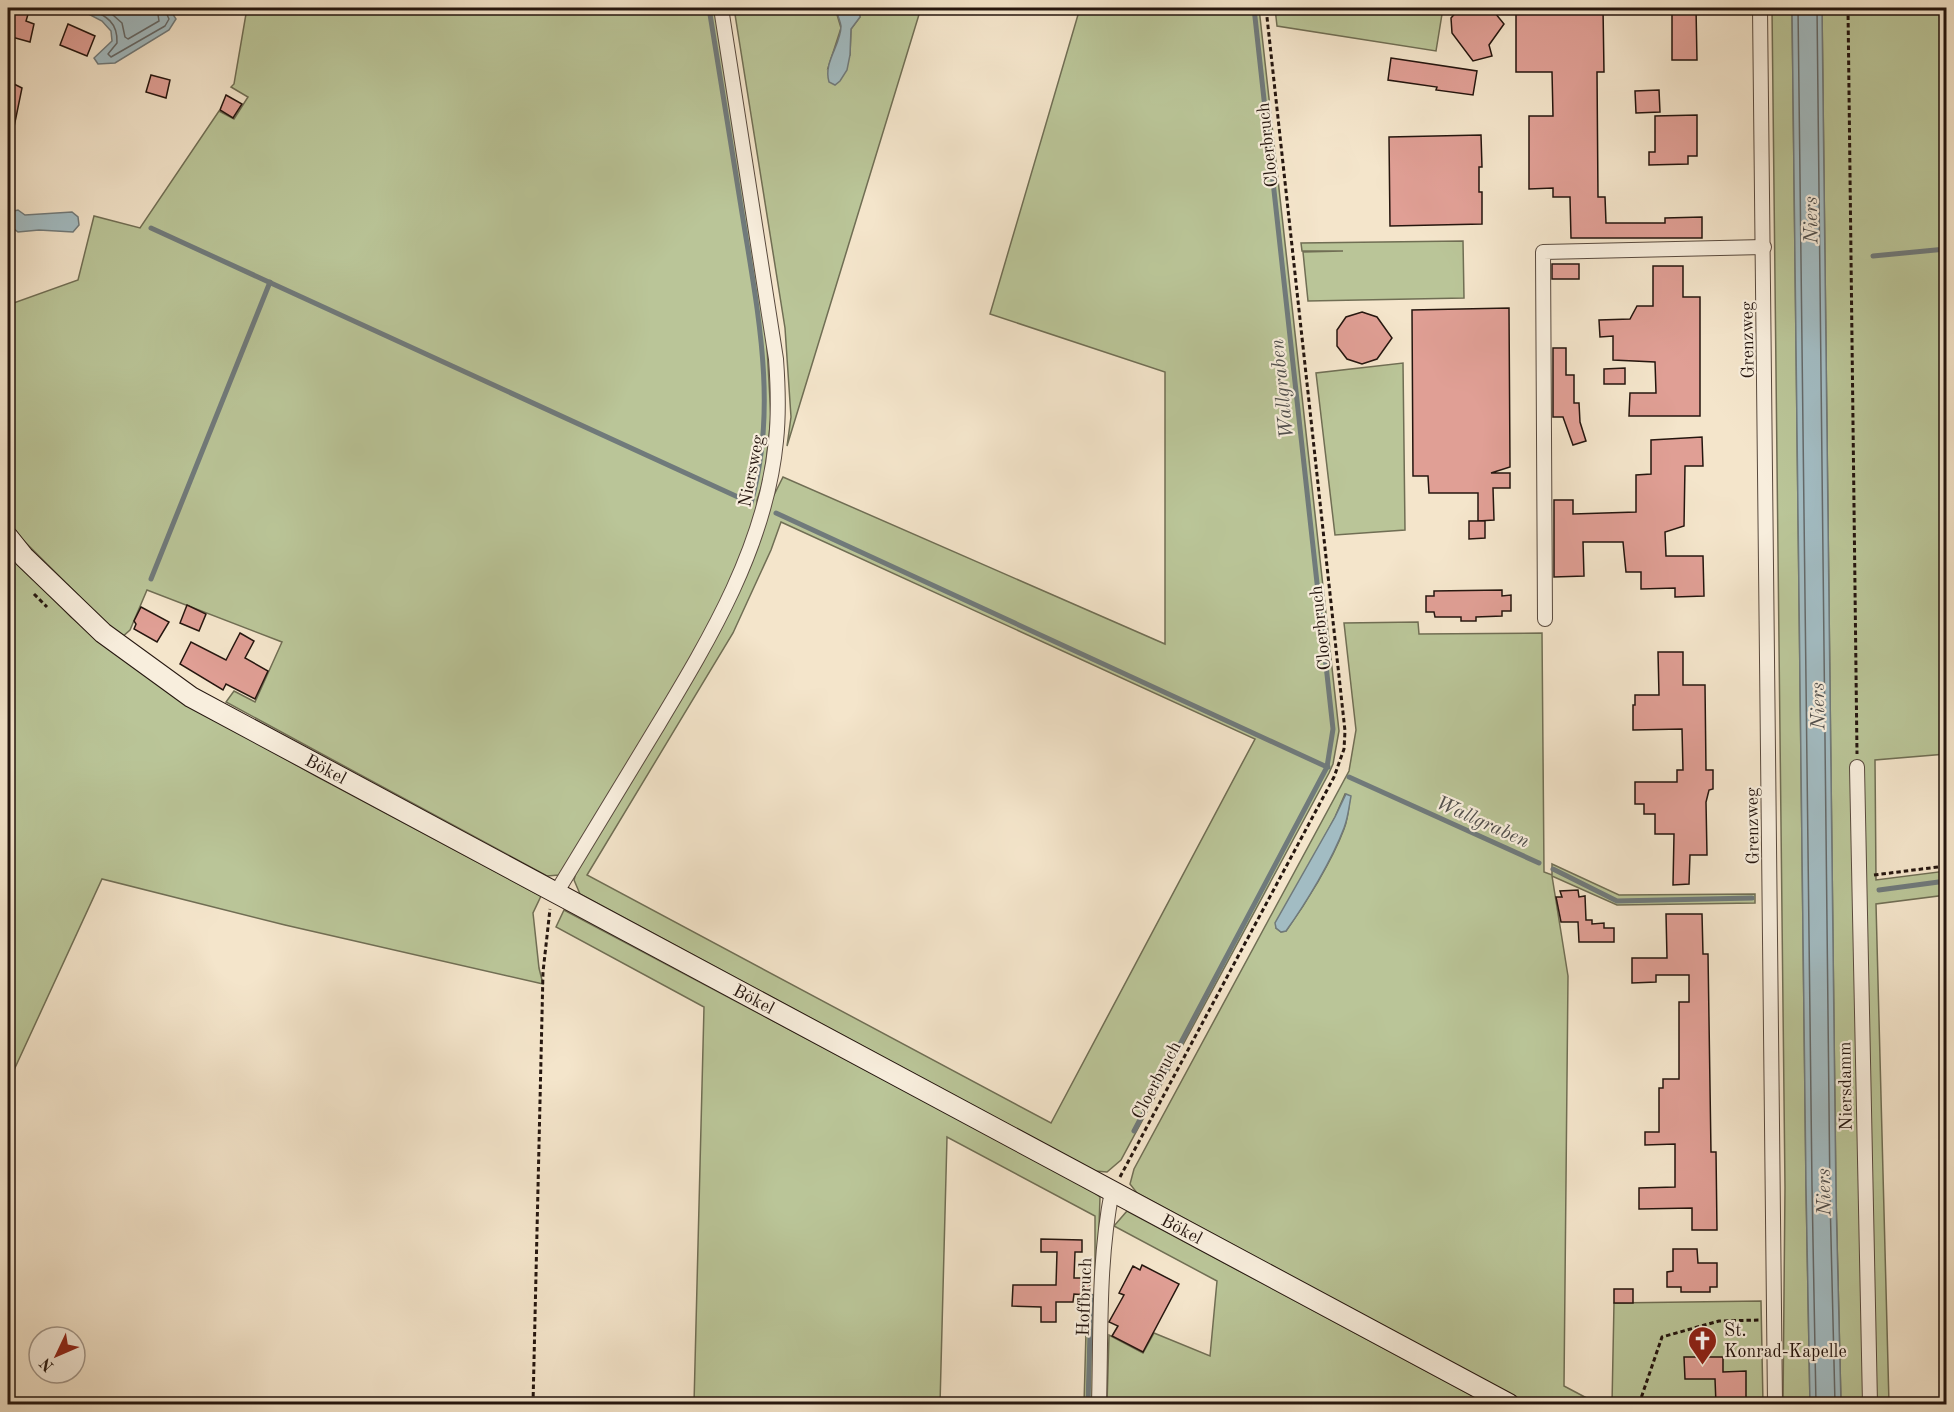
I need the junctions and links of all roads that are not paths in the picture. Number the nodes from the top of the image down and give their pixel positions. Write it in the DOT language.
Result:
graph roads {
  1 [pos="721,8"];
  2 [pos="1760,8"];
  3 [pos="1764,247"];
  4 [pos="8,537"];
  5 [pos="1545,620"];
  6 [pos="1857,767"];
  7 [pos="556,893"];
  8 [pos="1112,1191"];
  9 [pos="1099,1404"];
  10 [pos="1509,1404"];
  11 [pos="1775,1404"];
  12 [pos="1870,1404"];
  1 -- 7 [label="street, Niersweg"];
  2 -- 3 [label="street, Grenzweg"];
  3 -- 5 [label="street"];
  3 -- 11 [label="street, Grenzweg"];
  4 -- 7 [label="main road, Bökel"];
  6 -- 12 [label="street, Niersdamm"];
  7 -- 8 [label="main road, Bökel"];
  8 -- 9 [label="street, Hoffbruch"];
  8 -- 10 [label="main road, Bökel"];
}
